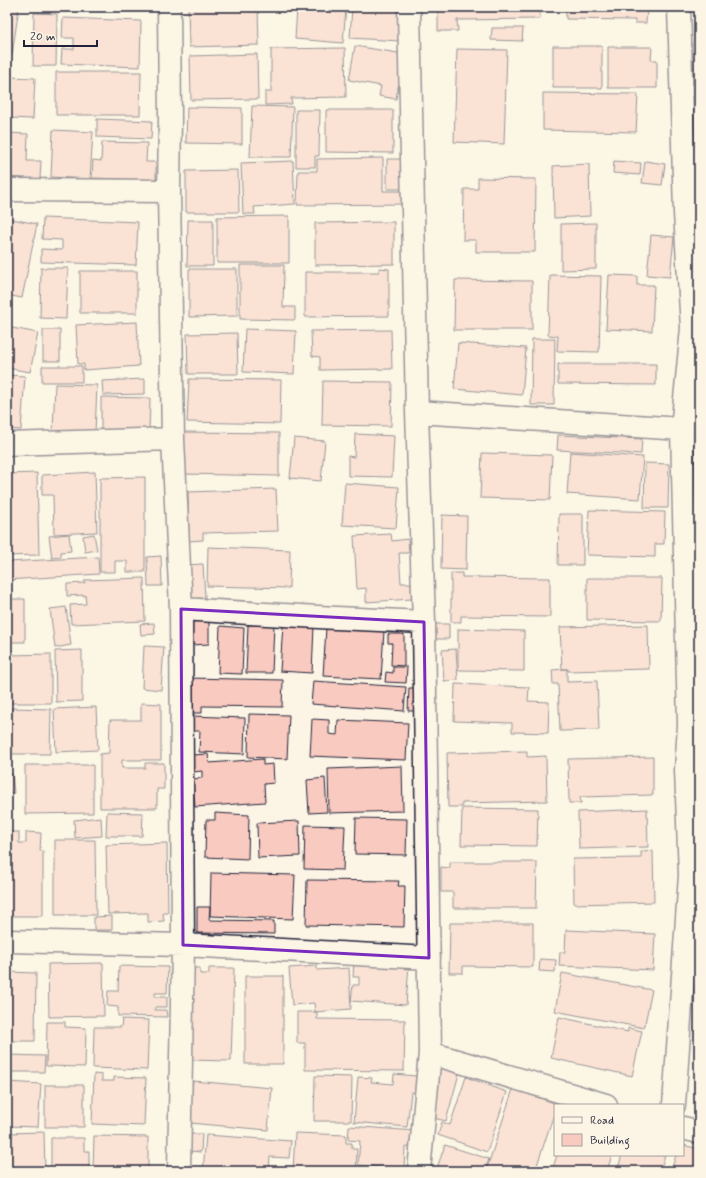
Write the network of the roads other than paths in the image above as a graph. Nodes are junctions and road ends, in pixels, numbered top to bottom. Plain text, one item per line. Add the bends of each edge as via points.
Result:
1 (169, 7) edge
2 (409, 7) edge
3 (679, 7) edge
4 (7, 190) edge
5 (169, 191) junction
6 (417, 412) junction
7 (682, 429) junction
8 (173, 439) junction
9 (7, 444) edge
10 (181, 609) junction
11 (424, 622) junction
12 (692, 770) edge
13 (7, 941) edge
14 (182, 945) junction
15 (429, 958) junction
16 (430, 1053) junction
17 (603, 1104) edge
18 (674, 1104) edge
19 (684, 1128) edge
20 (699, 1132) edge
21 (179, 1171) edge
22 (420, 1171) edge

1 - 5 street
2 - 6 street
3 - 7 street via 692,328
4 - 5 street
5 - 8 street
6 - 7 street
6 - 11 street
7 - 12 street
8 - 9 street
8 - 10 street
10 - 11 street
10 - 14 street
11 - 15 street
12 - 18 street via 690,875
13 - 14 street
14 - 15 street
14 - 21 street
15 - 16 street
16 - 17 street
16 - 22 street
19 - 20 street

